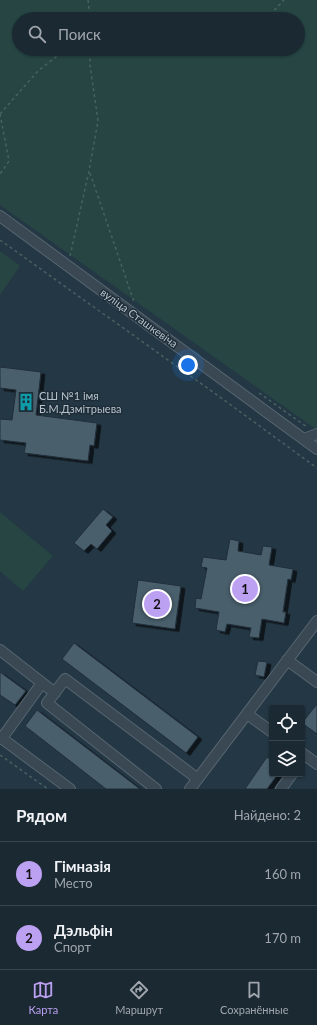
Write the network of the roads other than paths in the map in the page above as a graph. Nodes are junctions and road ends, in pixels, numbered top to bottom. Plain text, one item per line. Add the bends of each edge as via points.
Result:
1 (0, 216) edge
2 (317, 434) edge
3 (304, 439) junction
4 (317, 448) edge
5 (317, 621) edge
6 (0, 650) edge
7 (287, 660) junction
8 (317, 682) edge
9 (42, 683) junction
10 (55, 693) junction
11 (246, 714) junction
12 (269, 730) edge
13 (1, 737) edge
14 (305, 757) edge
15 (317, 764) edge
16 (290, 777) edge
17 (198, 779) junction
18 (70, 789) edge
19 (156, 789) edge
20 (190, 789) edge
21 (281, 789) edge

1 - 3 street, вуліца Сташкевіча
2 - 3 street
3 - 4 street, вуліца Сташкевіча
5 - 7 street
6 - 9 street
7 - 8 street
7 - 11 street
9 - 10 street
9 - 13 street
10 - 17 street via 65,679
10 - 19 street via 47,704
11 - 12 street
11 - 17 street
13 - 18 street
14 - 15 street
16 - 21 street
17 - 20 street

